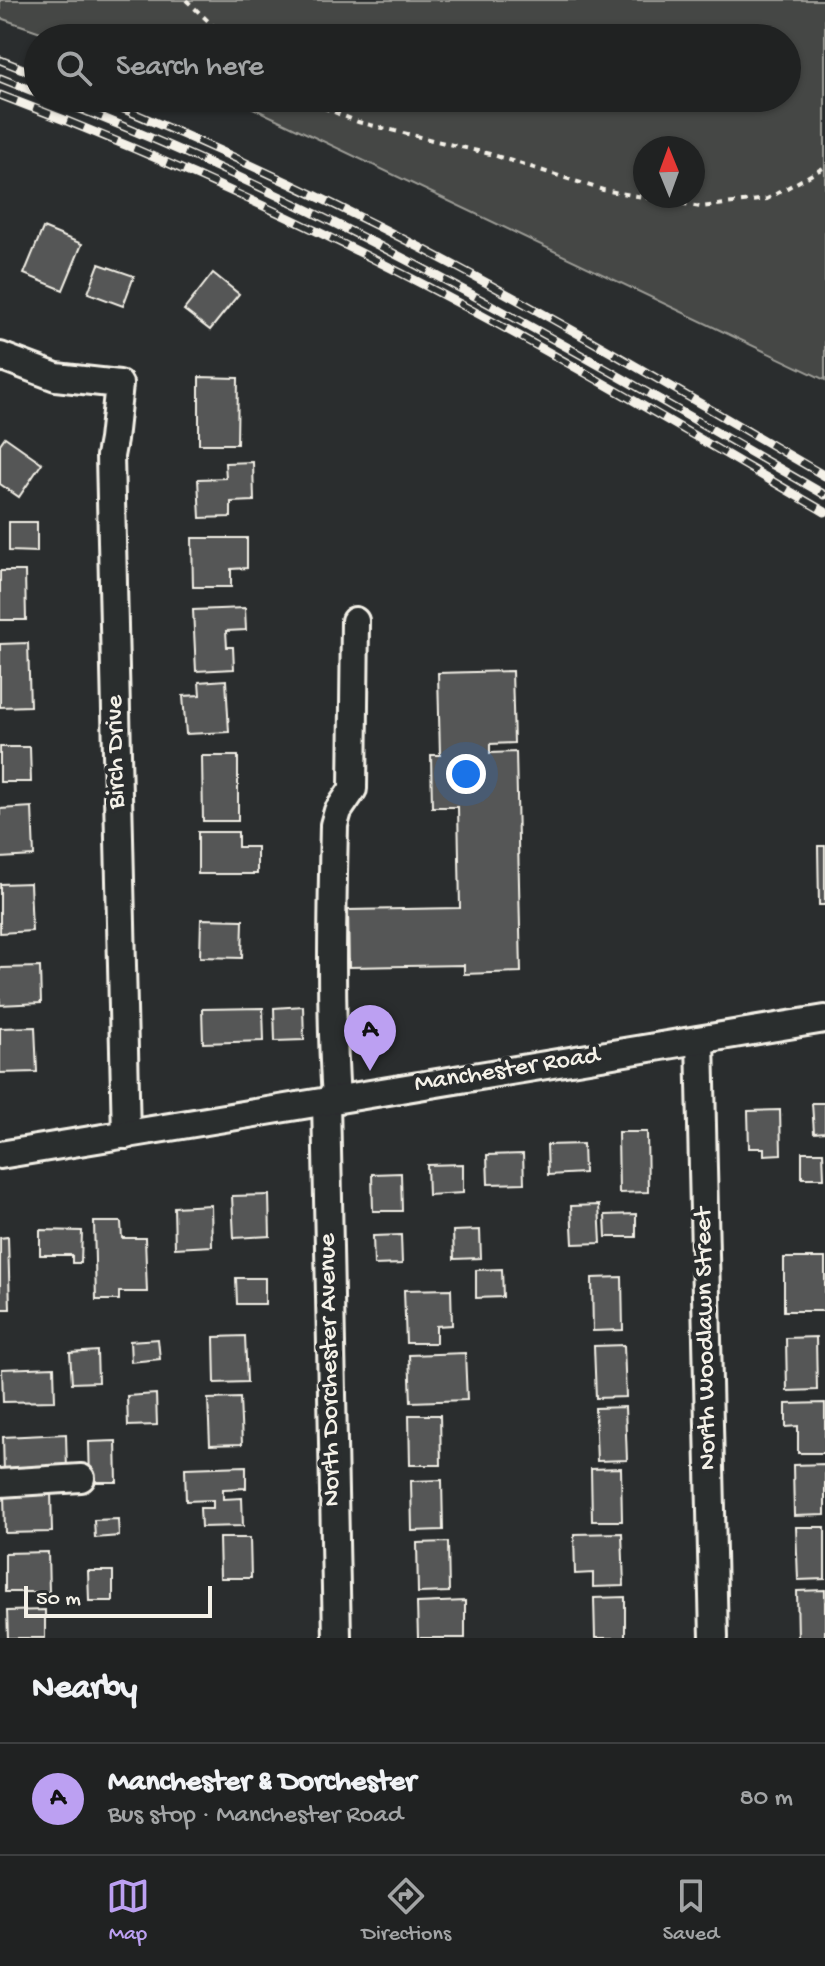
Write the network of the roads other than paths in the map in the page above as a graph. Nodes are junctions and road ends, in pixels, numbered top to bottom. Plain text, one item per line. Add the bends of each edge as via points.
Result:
1 (0, 356) edge
2 (355, 621) dead end
3 (825, 1019) edge
4 (700, 1040) junction
5 (331, 1100) junction
6 (126, 1135) junction
7 (0, 1155) edge
8 (81, 1478) dead end
9 (0, 1483) edge
10 (337, 1638) edge
11 (714, 1638) edge

1 - 6 street, Birch Drive via 56,377 119,384 110,456
2 - 5 street, North Dorchester Avenue via 353,789 334,825
3 - 4 street, Manchester Road
4 - 5 street, Manchester Road
4 - 11 street, North Woodlawn Street
5 - 6 street, Manchester Road
5 - 10 street, North Dorchester Avenue
6 - 7 street, Manchester Road
8 - 9 street

